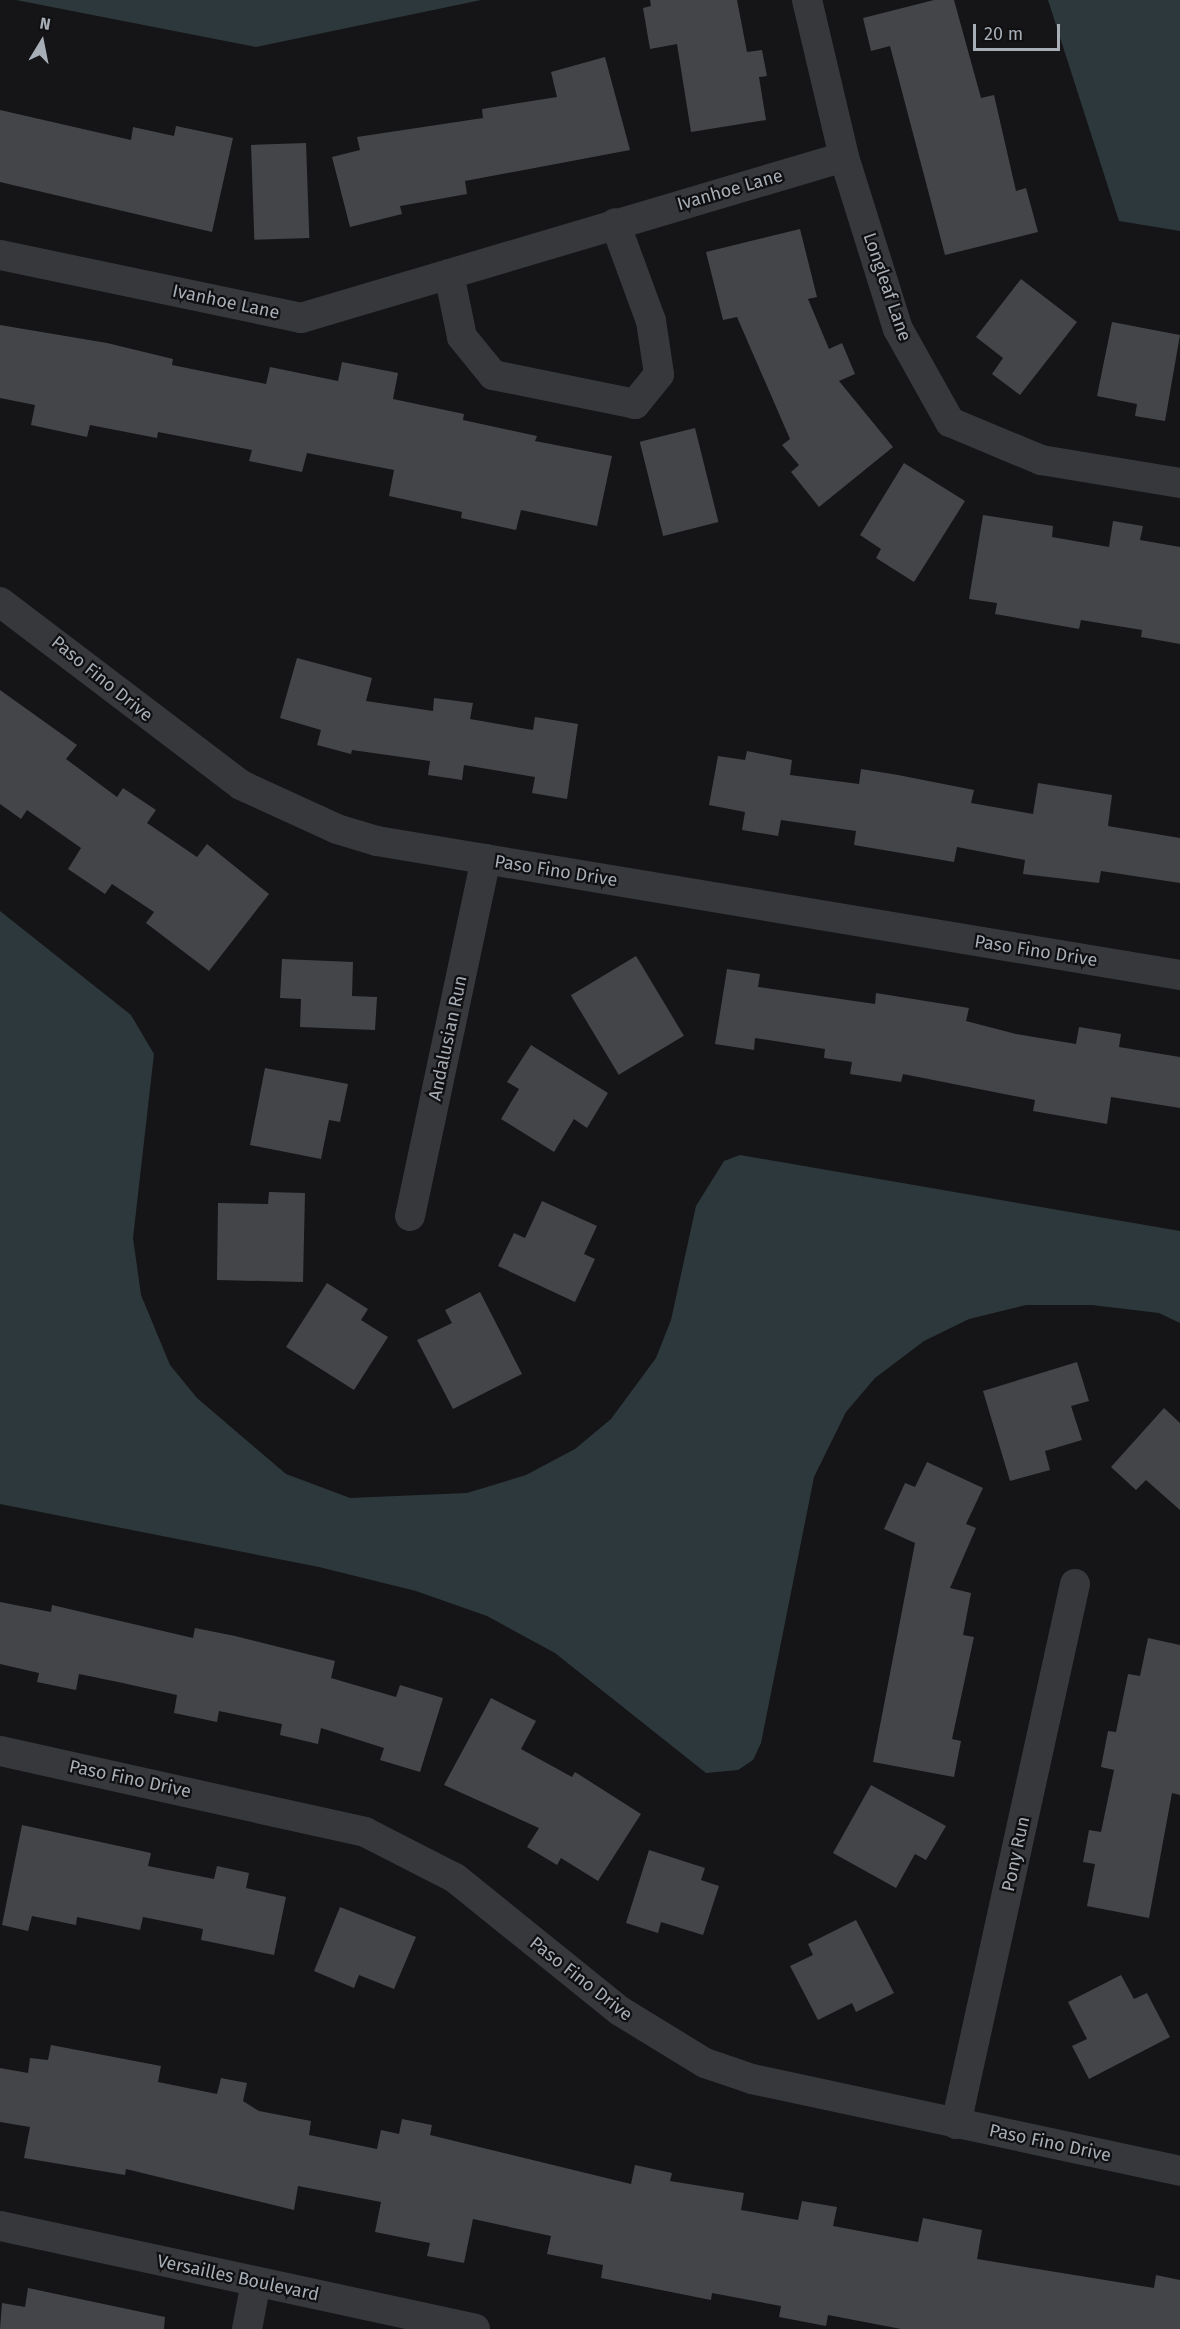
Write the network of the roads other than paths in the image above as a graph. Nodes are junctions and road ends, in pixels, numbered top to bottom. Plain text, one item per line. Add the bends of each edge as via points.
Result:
1 (807, 0) edge
2 (844, 158) junction
3 (615, 223) junction
4 (0, 255) edge
5 (449, 274) junction
6 (1180, 483) edge
7 (0, 602) edge
8 (486, 859) junction
9 (1180, 975) edge
10 (410, 1216) dead end
11 (1075, 1584) dead end
12 (0, 1752) edge
13 (956, 2124) junction
14 (1180, 2171) edge
15 (0, 2226) edge
16 (256, 2282) junction
17 (247, 2329) edge
18 (475, 2329) edge

1 - 2 street, Longleaf Lane
2 - 3 street, Ivanhoe Lane
2 - 6 street, Longleaf Lane via 898,329 950,422 1041,460
3 - 5 street, Ivanhoe Lane
3 - 5 street via 651,321 659,374 635,404 493,375 462,337
4 - 5 street, Ivanhoe Lane via 301,318
7 - 8 street, Paso Fino Drive via 190,749 278,806 377,841
8 - 9 street, Paso Fino Drive
8 - 10 street, Andalusian Run
11 - 13 street, Pony Run
12 - 13 street, Paso Fino Drive via 366,1832 454,1878 620,2011 705,2063 752,2079
13 - 14 street, Paso Fino Drive
15 - 16 street, Versailles Boulevard
16 - 17 street
16 - 18 street, Versailles Boulevard

